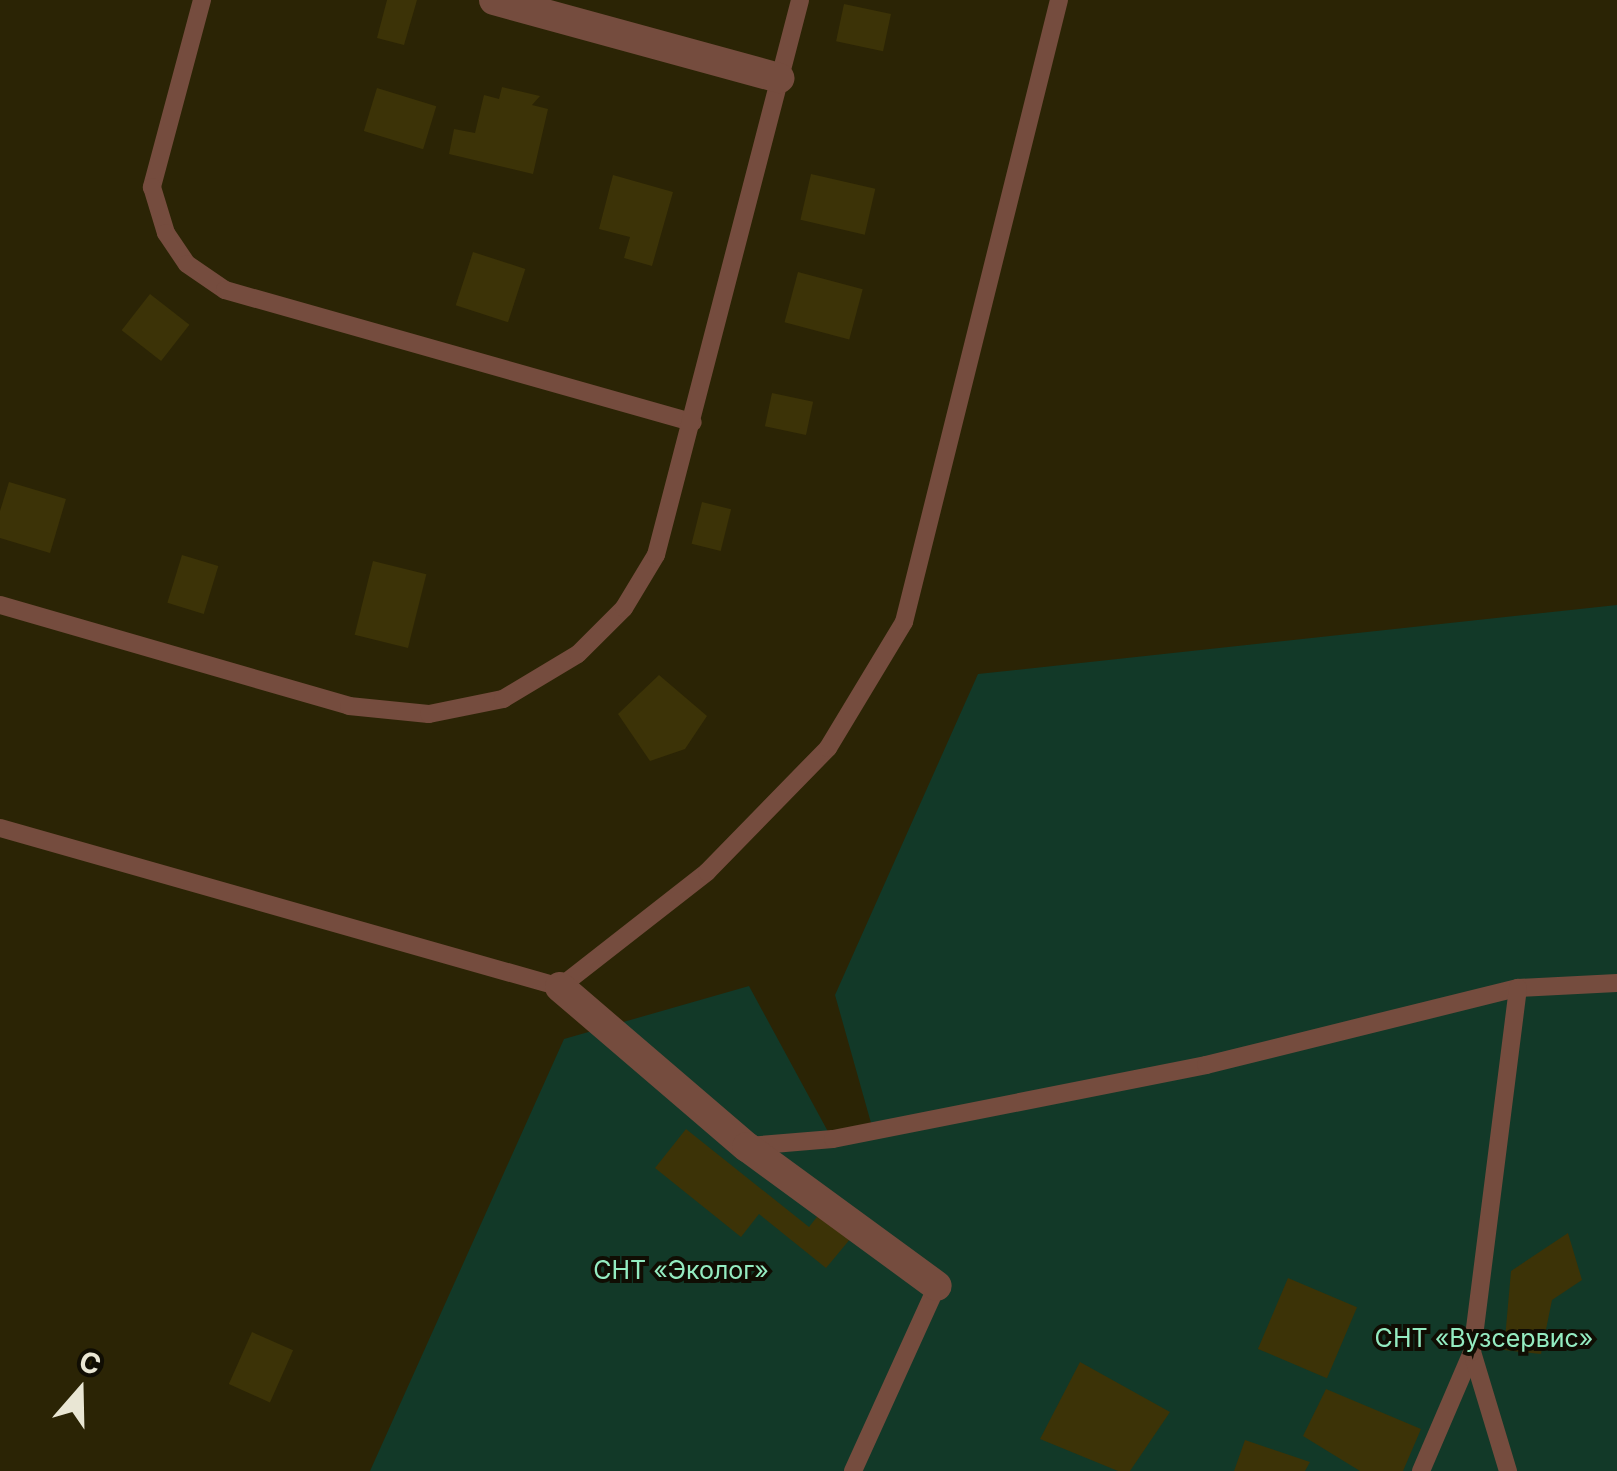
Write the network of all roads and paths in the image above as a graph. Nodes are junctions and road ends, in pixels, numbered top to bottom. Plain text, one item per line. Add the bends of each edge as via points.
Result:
1 (202, 0) edge
2 (494, 0) edge
3 (800, 0) edge
4 (1059, 0) edge
5 (780, 78) junction
6 (692, 422) junction
7 (0, 605) edge
8 (0, 828) edge
9 (1617, 982) edge
10 (560, 987) junction
11 (1518, 988) junction
12 (748, 1146) junction
13 (938, 1286) joint
14 (1472, 1352) junction
15 (853, 1471) edge
16 (1420, 1471) edge
17 (1508, 1471) edge

1 - 6 lane via 152,186 166,234 187,264 225,290
2 - 5 street
3 - 5 lane
4 - 10 lane via 904,622 828,748 707,872
5 - 6 lane
6 - 7 lane via 656,555 624,608 578,654 504,699 429,714 349,706
8 - 10 lane
9 - 11 lane
10 - 12 street
11 - 12 lane via 1206,1065 832,1139
11 - 14 lane
12 - 13 street
13 - 15 lane
14 - 16 lane
14 - 17 lane

